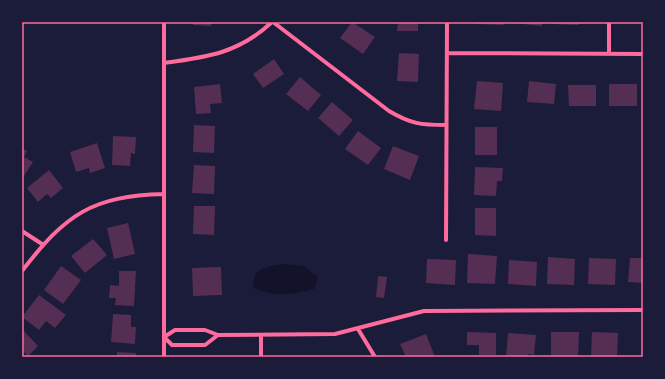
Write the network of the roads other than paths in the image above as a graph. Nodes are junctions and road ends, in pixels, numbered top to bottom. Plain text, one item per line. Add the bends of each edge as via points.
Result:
1 (164, 22) edge
2 (273, 22) edge
3 (447, 22) edge
4 (609, 22) edge
5 (447, 53) junction
6 (609, 53) junction
7 (643, 54) edge
8 (164, 63) junction
9 (446, 124) junction
10 (164, 194) junction
11 (22, 231) edge
12 (446, 240) dead end
13 (42, 244) junction
14 (22, 271) edge
15 (643, 310) edge
16 (358, 329) junction
17 (218, 335) junction
18 (261, 335) junction
19 (164, 337) junction
20 (164, 357) edge
21 (261, 357) edge
22 (375, 357) edge

1 - 8 street
2 - 8 street via 257,36 225,52
2 - 9 street via 389,111 407,121 420,124
3 - 5 street
4 - 6 street
5 - 6 street
5 - 9 street
6 - 7 street
8 - 10 street
9 - 12 street
10 - 13 street via 116,198 84,209
10 - 19 street
11 - 13 street
13 - 14 street
15 - 16 street via 424,311
16 - 18 street via 335,334
16 - 22 street
17 - 18 street
17 - 19 street via 205,330 175,330
17 - 19 street via 204,345 172,345
18 - 21 street
19 - 20 street

